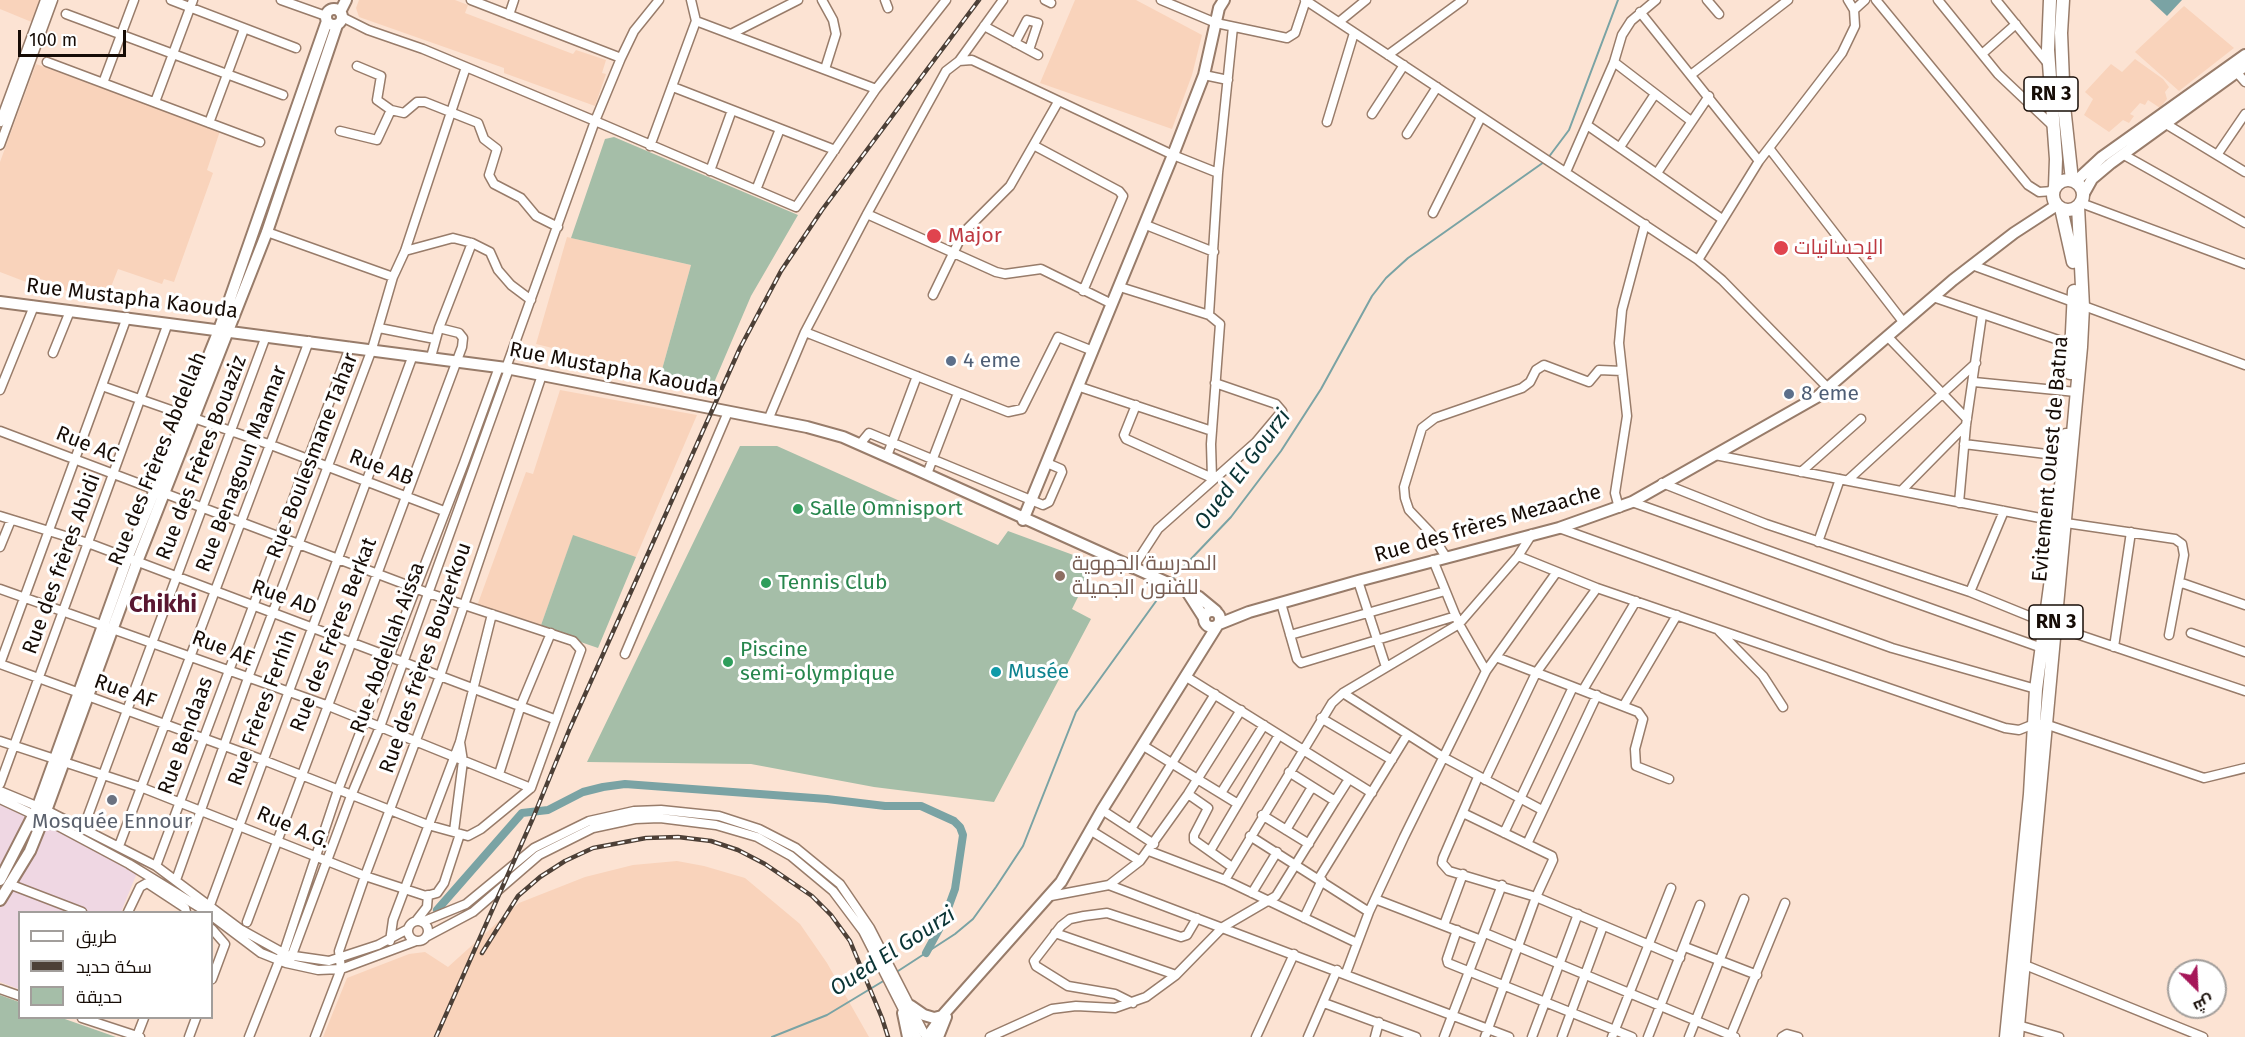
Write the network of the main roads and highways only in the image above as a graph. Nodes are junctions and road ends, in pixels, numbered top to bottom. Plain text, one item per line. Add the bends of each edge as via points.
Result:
1 (346, 0) edge
2 (2050, 0) edge
3 (2063, 0) edge
4 (1221, 3) edge
5 (335, 16) edge
6 (2245, 55) edge
7 (2238, 68) edge
8 (2073, 181) junction
9 (2056, 198) junction
10 (2080, 201) junction
11 (0, 302) edge
12 (2078, 305) junction
13 (219, 330) junction
14 (231, 330) junction
15 (2072, 392) junction
16 (190, 418) junction
17 (1023, 520) junction
18 (2061, 522) junction
19 (1188, 592) junction
20 (1217, 618) junction
21 (1204, 619) junction
22 (2051, 625) junction
23 (1200, 652) junction
24 (2040, 724) junction
25 (4, 882) edge
26 (0, 900) edge
27 (2019, 962) junction
28 (946, 1012) junction
29 (2017, 1031) edge
30 (908, 1037) edge
31 (928, 1037) edge
32 (938, 1037) edge
33 (2006, 1037) edge

1 - 5 main road, Rue des Frères Abdellah
2 - 9 highway, Evitement Ouest de Batna / RN 3
3 - 8 highway, RN 3 via 2064,106
4 - 17 main road via 1204,75
5 - 13 main road, Rue des Frères Abdellah
5 - 14 main road, Rue des Frères Abdellah via 267,232
6 - 7 main road
7 - 8 main road via 2102,157
7 - 10 main road via 2092,179
8 - 9 highway via 2061,181
8 - 10 highway via 2081,187
9 - 10 highway via 2070,210
9 - 12 highway, Evitement Ouest de Batna / RN 3 via 2073,252
9 - 20 main road, Rue des frères Mezaache via 1801,408 1632,502 1560,528
10 - 12 highway, Evitement Ouest de Batna / RN 3
11 - 13 main road, Rue Mustapha Kaouda
12 - 15 highway, Evitement Ouest de Batna / RN 3
12 - 15 highway, Evitement Ouest de Batna / RN 3
13 - 14 main road, Rue Mustapha Kaouda
13 - 16 main road, Rue des Frères Abdellah
14 - 16 main road, Rue des Frères Abdellah
14 - 17 main road, Rue Mustapha Kaouda via 505,368 827,432
15 - 18 highway, Evitement Ouest de Batna / RN 3
15 - 18 highway, Evitement Ouest de Batna / RN 3 via 2063,456
16 - 25 main road, Rue des Frères Abdellah via 57,760 30,850
17 - 19 main road, Rue Mustapha Kaouda
18 - 22 highway, Evitement Ouest de Batna / RN 3
19 - 20 main road, Rue Mustapha Kaouda
19 - 21 main road
20 - 21 main road via 1209,611
20 - 23 main road
21 - 23 main road
22 - 24 highway, Evitement Ouest de Batna / RN 3
22 - 24 highway, Evitement Ouest de Batna / RN 3 via 2042,648 2036,689
23 - 28 main road via 1051,896
24 - 27 highway, Evitement Ouest de Batna / RN 3
25 - 26 main road, Rue des Frères Abdellah
27 - 29 highway, Evitement Ouest de Batna / RN 3
27 - 33 highway, Evitement Ouest de Batna / RN 3
28 - 30 main road via 934,1018 907,1010
28 - 31 main road
28 - 32 main road

